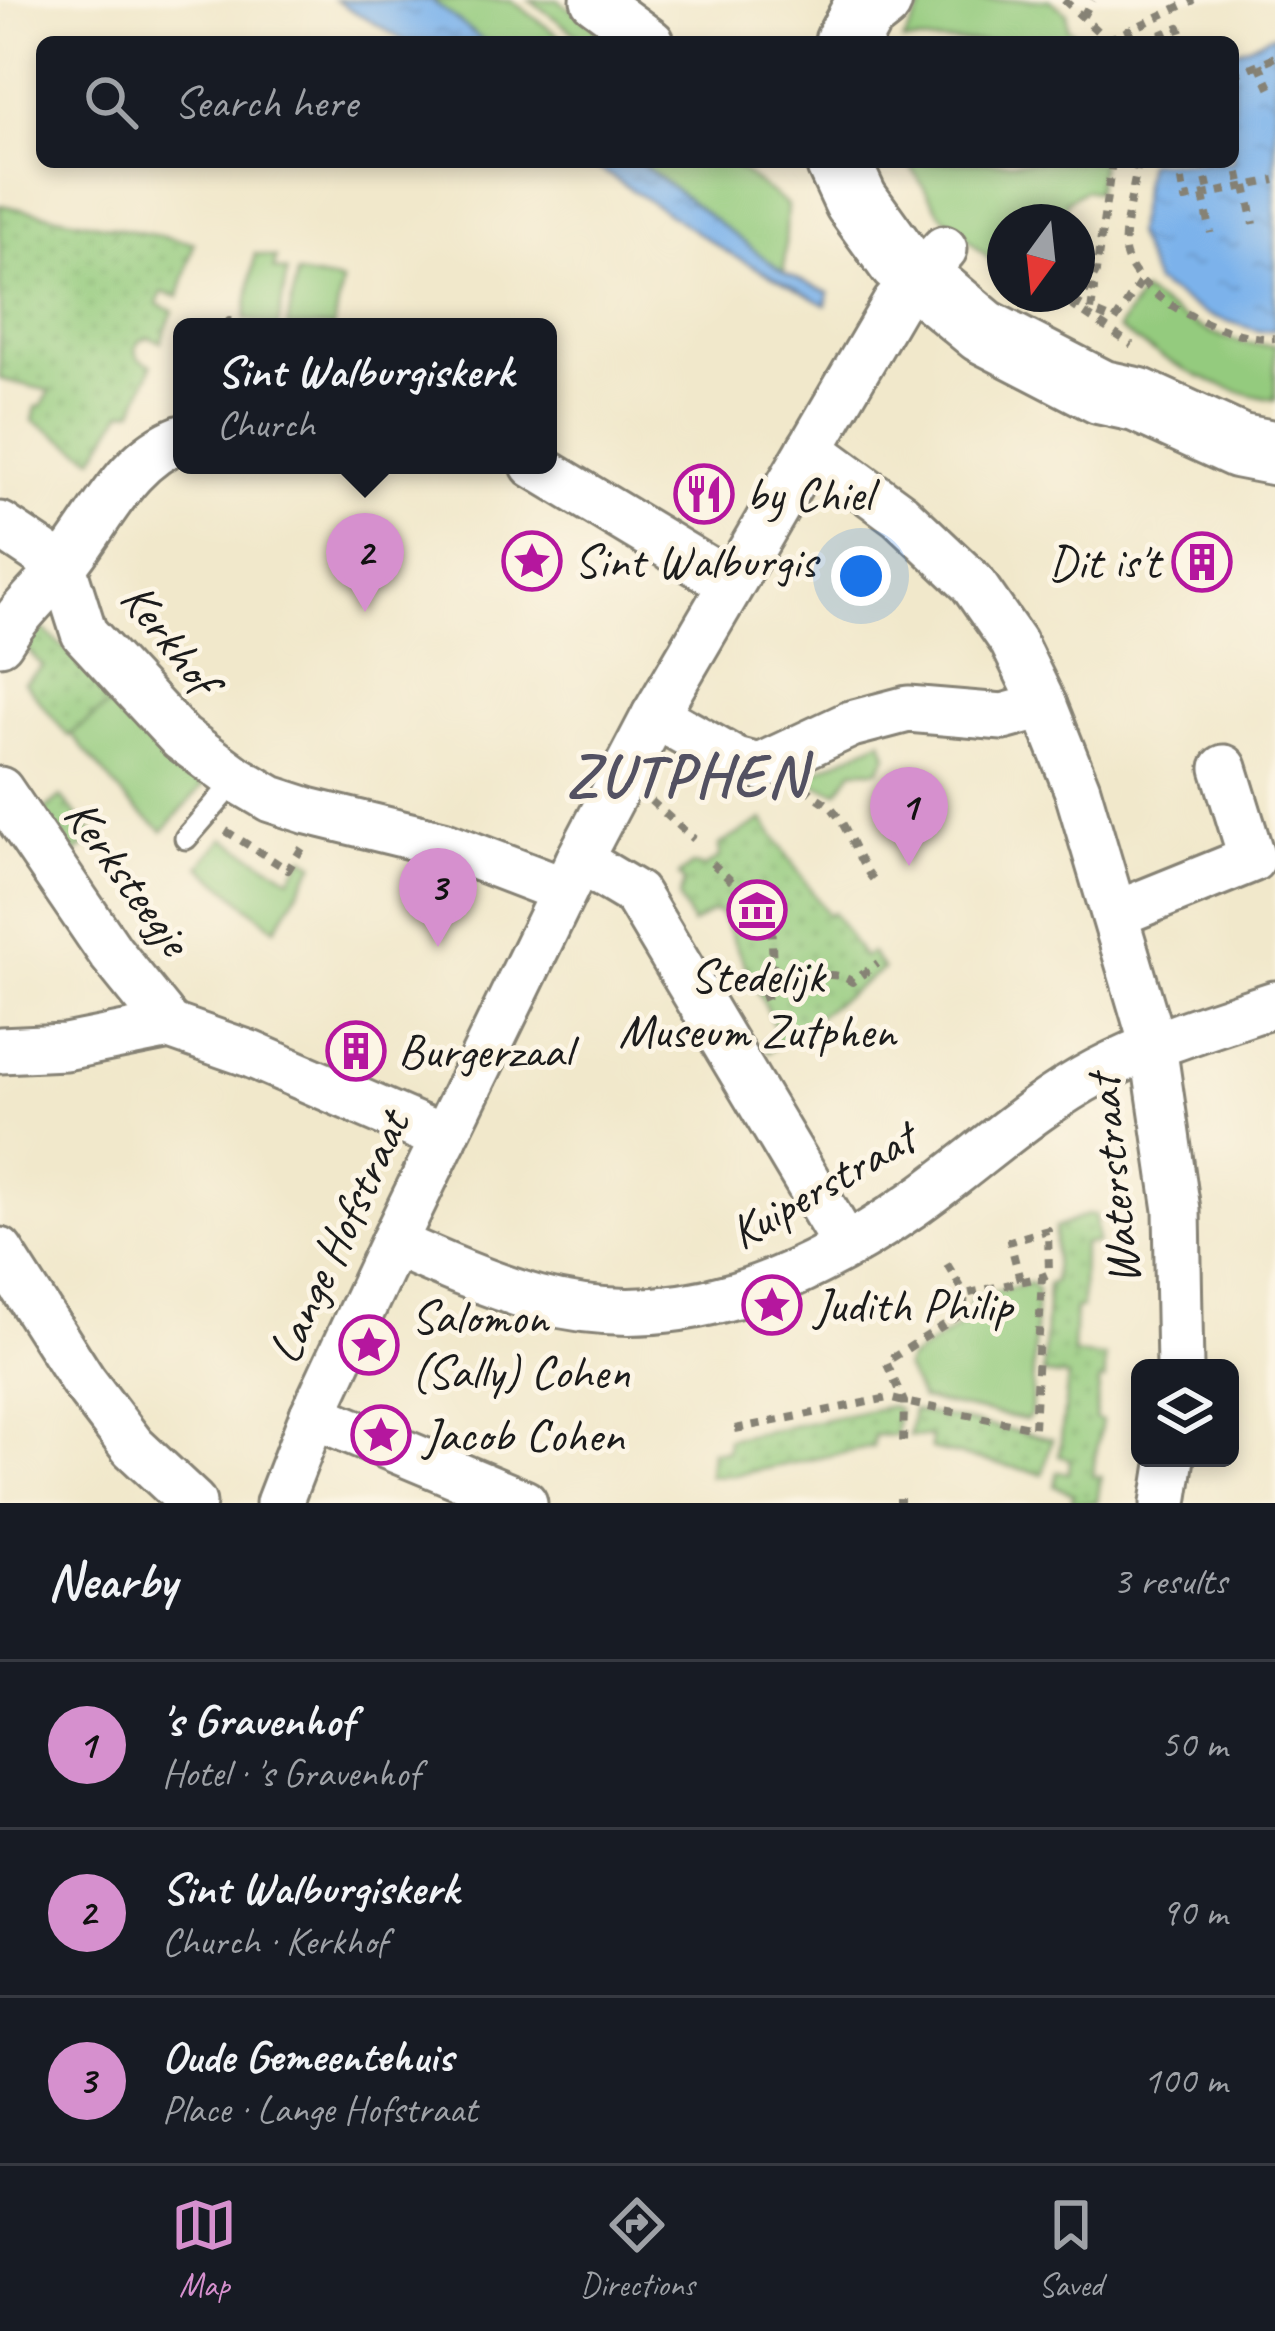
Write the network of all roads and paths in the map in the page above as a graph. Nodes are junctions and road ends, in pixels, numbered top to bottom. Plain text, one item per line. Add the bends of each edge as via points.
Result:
1 (594, 0) edge
2 (880, 0) edge
3 (898, 0) edge
4 (1064, 0) edge
5 (1092, 0) edge
6 (1194, 0) edge
7 (1083, 16) junction
8 (643, 36) edge
9 (851, 36) edge
10 (883, 36) edge
11 (1103, 36) edge
12 (1118, 36) edge
13 (1157, 36) edge
14 (1182, 36) edge
15 (1275, 57) edge
16 (1259, 64) junction
17 (1239, 72) edge
18 (1270, 90) dead end
19 (841, 168) edge
20 (878, 168) edge
21 (1111, 168) edge
22 (1137, 168) edge
23 (1180, 168) edge
24 (1203, 168) edge
25 (1239, 168) edge
26 (1275, 180) edge
27 (1244, 187) junction
28 (1207, 195) junction
29 (1254, 224) dead end
30 (1210, 233) dead end
31 (931, 264) junction
32 (1095, 274) edge
33 (1140, 283) junction
34 (1080, 312) edge
35 (1092, 312) edge
36 (1275, 338) edge
37 (1144, 378) junction
38 (173, 442) edge
39 (810, 449) junction
40 (1275, 453) edge
41 (549, 474) edge
42 (0, 525) edge
43 (63, 567) junction
44 (730, 583) junction
45 (0, 642) edge
46 (1044, 706) junction
47 (655, 715) junction
48 (1224, 768) dead end
49 (801, 778) dead end
50 (237, 779) junction
51 (0, 790) edge
52 (186, 838) dead end
53 (712, 863) dead end
54 (571, 875) junction
55 (873, 879) dead end
56 (1116, 914) junction
57 (878, 963) dead end
58 (774, 993) junction
59 (761, 998) dead end
60 (1275, 1004) edge
61 (170, 1026) junction
62 (1154, 1045) junction
63 (0, 1051) edge
64 (444, 1138) junction
65 (393, 1243) junction
66 (846, 1246) junction
67 (0, 1251) edge
68 (946, 1264) dead end
69 (1042, 1277) junction
70 (1020, 1280) junction
71 (965, 1294) junction
72 (1180, 1359) edge
73 (904, 1402) junction
74 (314, 1415) junction
75 (735, 1429) dead end
76 (903, 1446) dead end
77 (1170, 1467) edge
78 (193, 1503) edge
79 (280, 1503) edge
80 (524, 1503) edge
81 (1164, 1503) edge

1 - 8 street
2 - 9 street
3 - 10 street
4 - 7 path
5 - 7 path
6 - 12 path
7 - 11 path
13 - 14 path via 1179,27
15 - 16 path
16 - 17 path
16 - 18 path
19 - 31 street via 878,236
20 - 31 street
21 - 32 path
22 - 33 path via 1124,252
23 - 28 path via 1186,199
24 - 28 path
25 - 27 path
26 - 27 path
27 - 28 path
27 - 29 path
28 - 30 path
31 - 37 street via 1111,371
31 - 39 street, Lange Hofstraat via 895,304
33 - 35 path via 1115,321
33 - 36 path via 1202,322
34 - 37 path
37 - 40 street via 1209,435
38 - 43 street, Kerkhof via 134,468
39 - 44 street, Lange Hofstraat
39 - 46 street, Waterstraat via 900,515 972,583
41 - 44 street
42 - 43 street
43 - 45 street
43 - 50 street, Kerkhof via 84,633 181,738
44 - 47 street, Lange Hofstraat
46 - 47 street via 1003,717 908,709 850,724 759,767
46 - 56 street, Waterstraat
47 - 54 street, Lange Hofstraat
48 - 56 street via 1252,859
49 - 55 path via 832,807
50 - 52 lane
50 - 54 street, Kerkhof via 308,811
51 - 61 street, Kerksteegje
53 - 58 path via 771,918
54 - 64 street, Lange Hofstraat
54 - 66 street, Kerkhof via 636,894
56 - 62 street, Waterstraat
57 - 58 path via 852,982 827,974
58 - 59 path
60 - 62 street, Kuiperstraat
61 - 63 street
61 - 64 street
62 - 66 street, Kuiperstraat via 1093,1074
62 - 72 street, Waterstraat via 1177,1210
64 - 65 street, Lange Hofstraat
65 - 66 street, Kuiperstraat via 541,1300 658,1312 767,1288
65 - 74 street, Lange Hofstraat
67 - 78 street via 133,1447
68 - 71 path
69 - 70 path
69 - 70 path via 1049,1274 1048,1231 1010,1241
69 - 73 path via 1034,1428
70 - 71 path
71 - 73 path via 963,1313 886,1362
73 - 75 path via 888,1398
73 - 76 path
74 - 79 street, Lange Hofstraat
74 - 80 street
77 - 81 street

